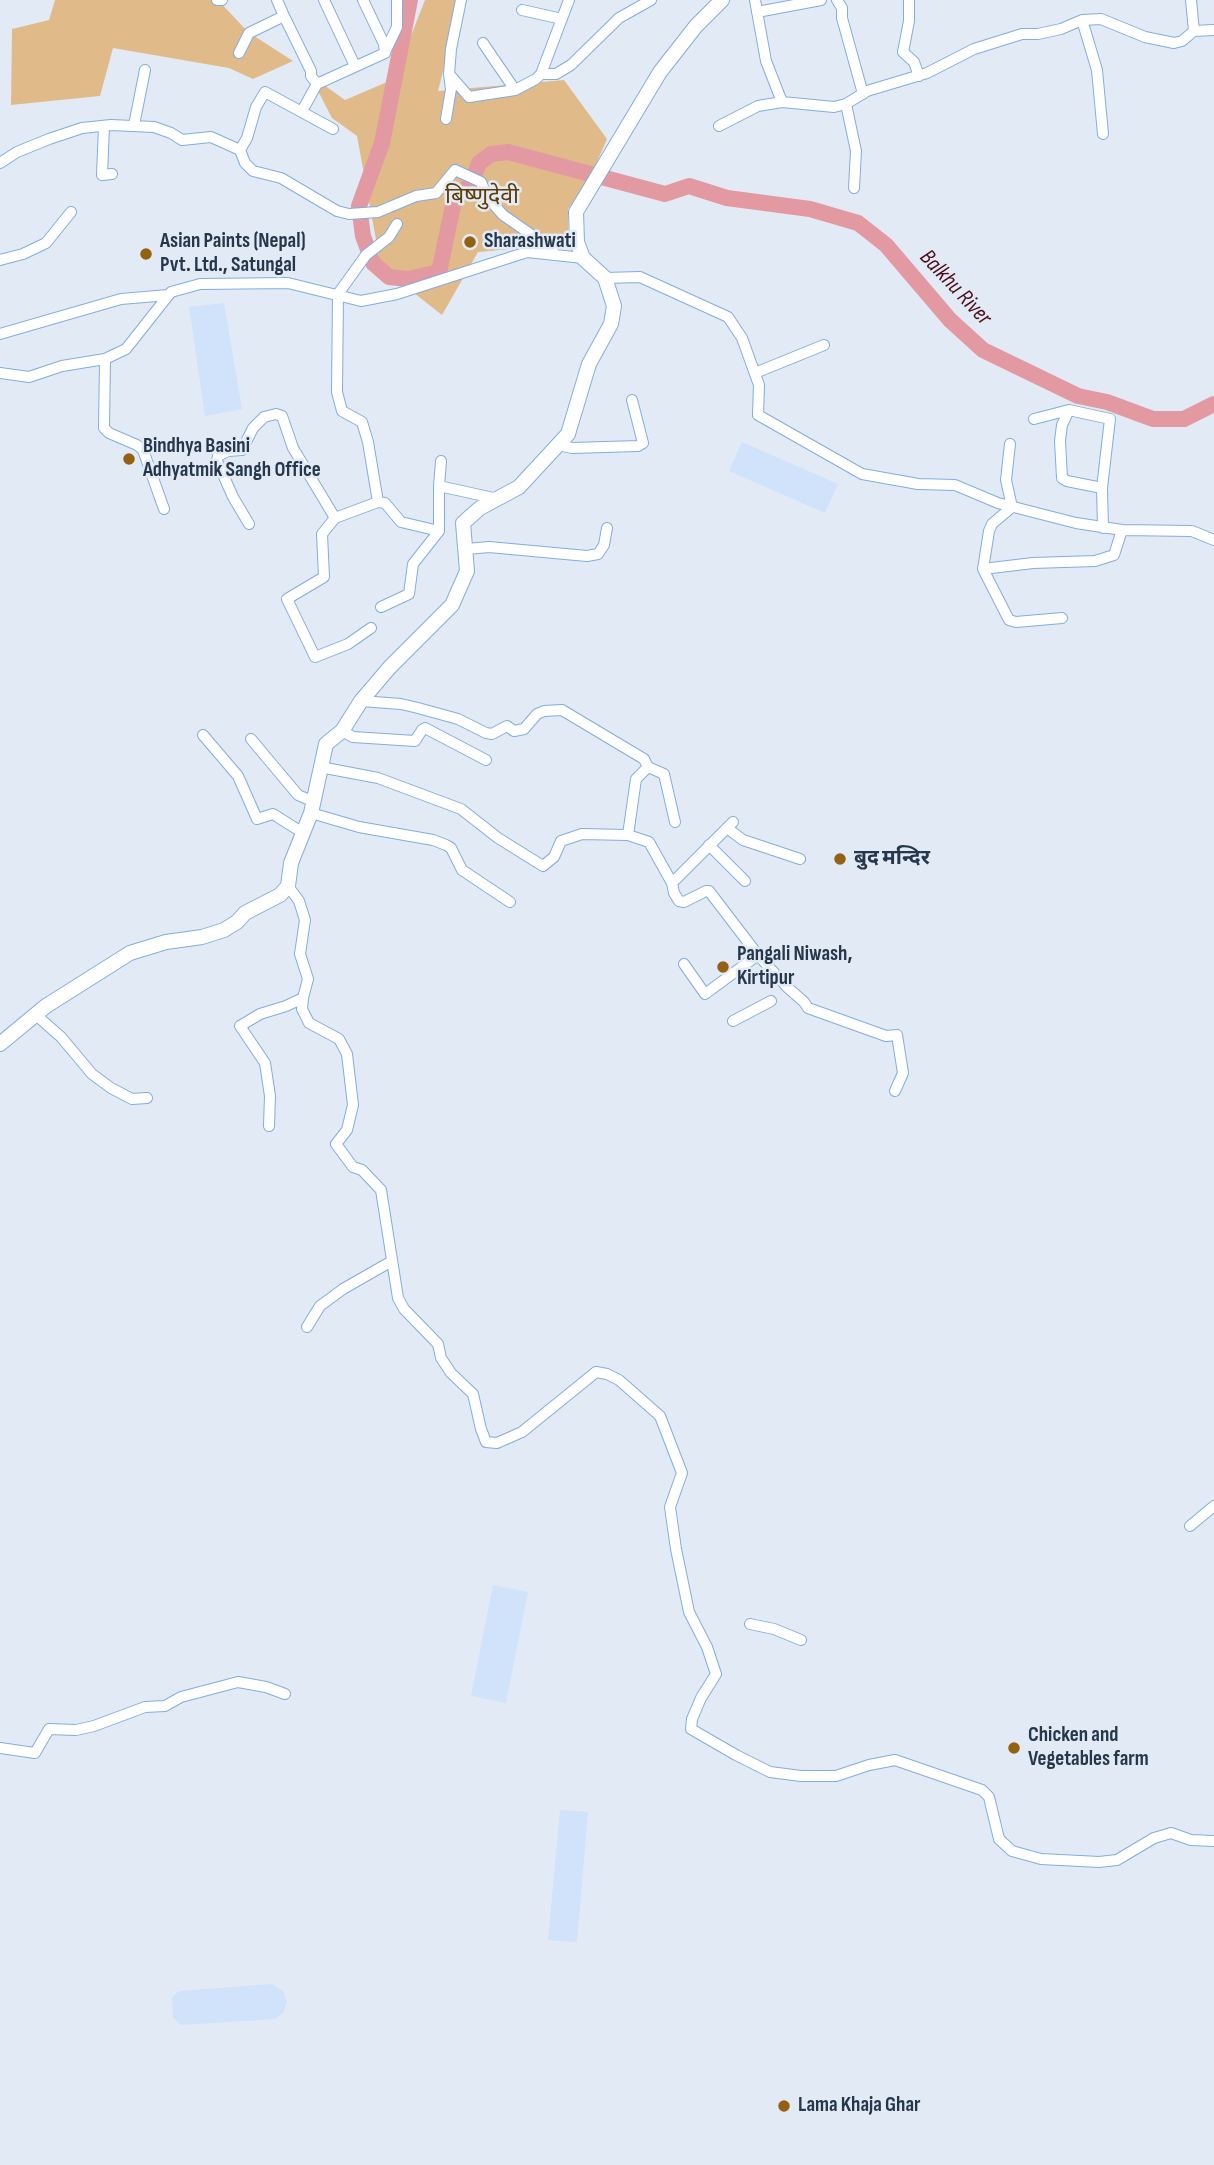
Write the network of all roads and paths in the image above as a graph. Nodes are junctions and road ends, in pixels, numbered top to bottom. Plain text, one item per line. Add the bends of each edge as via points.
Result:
1 (277, 0) edge
2 (324, 0) edge
3 (363, 0) edge
4 (397, 0) edge
5 (461, 0) edge
6 (569, 0) edge
7 (651, 0) edge
8 (722, 0) edge
9 (755, 0) edge
10 (821, 0) edge
11 (837, 0) edge
12 (909, 0) edge
13 (1191, 0) edge
14 (522, 10) dead end
15 (757, 12) junction
16 (284, 16) junction
17 (562, 19) junction
18 (1082, 20) junction
19 (1214, 30) edge
20 (1194, 31) junction
21 (483, 43) dead end
22 (386, 50) junction
23 (239, 52) dead end
24 (355, 66) junction
25 (145, 70) dead end
26 (449, 74) junction
27 (541, 74) junction
28 (919, 76) junction
29 (317, 83) junction
30 (515, 90) junction
31 (863, 94) junction
32 (782, 102) junction
33 (846, 104) junction
34 (302, 111) junction
35 (446, 119) dead end
36 (134, 125) junction
37 (104, 126) junction
38 (719, 126) dead end
39 (332, 130) dead end
40 (1104, 134) dead end
41 (240, 150) junction
42 (0, 163) edge
43 (112, 174) dead end
44 (854, 188) dead end
45 (71, 212) dead end
46 (397, 224) dead end
47 (555, 254) junction
48 (583, 258) junction
49 (0, 260) edge
50 (605, 278) junction
51 (338, 294) junction
52 (168, 295) junction
53 (0, 334) edge
54 (824, 345) dead end
55 (105, 359) junction
56 (0, 373) edge
57 (755, 373) junction
58 (632, 400) dead end
59 (1069, 410) junction
60 (1034, 419) dead end
61 (1010, 444) dead end
62 (558, 445) junction
63 (441, 461) dead end
64 (439, 486) junction
65 (1102, 488) junction
66 (498, 499) junction
67 (378, 502) junction
68 (1012, 507) junction
69 (164, 509) dead end
70 (335, 518) junction
71 (250, 524) dead end
72 (607, 528) dead end
73 (1103, 528) junction
74 (1122, 530) junction
75 (439, 531) junction
76 (1214, 540) edge
77 (467, 549) junction
78 (983, 569) junction
79 (381, 607) dead end
80 (1062, 618) dead end
81 (371, 628) dead end
82 (361, 701) junction
83 (342, 732) junction
84 (203, 735) dead end
85 (251, 739) dead end
86 (486, 760) dead end
87 (320, 766) junction
88 (648, 766) junction
89 (312, 807) junction
90 (675, 822) dead end
91 (303, 833) junction
92 (628, 835) junction
93 (709, 845) junction
94 (800, 859) dead end
95 (745, 881) dead end
96 (672, 883) junction
97 (288, 886) junction
98 (510, 902) dead end
99 (758, 955) junction
100 (684, 964) dead end
101 (303, 998) junction
102 (771, 1001) dead end
103 (36, 1015) junction
104 (733, 1021) dead end
105 (0, 1044) edge
106 (895, 1091) dead end
107 (147, 1098) dead end
108 (269, 1126) dead end
109 (393, 1261) junction
110 (307, 1327) dead end
111 (1214, 1506) edge
112 (1189, 1526) dead end
113 (750, 1624) dead end
114 (801, 1640) dead end
115 (285, 1694) dead end
116 (0, 1748) edge
117 (1214, 1841) edge

1 - 16 street
2 - 24 street
3 - 22 street
4 - 22 street via 397,27
5 - 26 street
6 - 17 street
7 - 27 street via 619,18 571,65 556,74
8 - 48 street via 676,50 576,212 577,242
9 - 15 street
10 - 15 street
11 - 31 street
12 - 28 street via 903,52 914,62
13 - 20 street
14 - 17 street
15 - 32 street via 766,61
16 - 23 street via 249,33
16 - 29 street
17 - 27 street
18 - 20 street via 1101,19 1164,42 1182,41
18 - 28 street via 1062,29 1022,34 974,49
18 - 40 street via 1097,70
19 - 20 street
21 - 30 street
22 - 24 street
24 - 29 street
25 - 36 street
26 - 30 street via 469,97
26 - 35 street
27 - 30 street
28 - 31 street
29 - 34 street
31 - 33 street
32 - 33 street
32 - 38 street via 758,106
33 - 44 street via 856,151
34 - 39 street
34 - 41 street via 265,92
36 - 37 street
36 - 41 street via 154,127 182,140 211,137
37 - 42 street via 49,139
37 - 43 street via 102,175
41 - 47 street via 253,171 281,178 337,211 357,214 436,193 455,170 481,183 503,215
45 - 49 street via 46,243
46 - 51 street via 389,237 366,255
47 - 48 street
47 - 51 street via 527,252 373,299 360,301
48 - 50 street
50 - 57 street via 640,277 728,317
50 - 62 street via 614,306 611,324 589,364 568,434
51 - 52 street via 288,283 200,284
51 - 67 street via 337,392 342,411 362,422
52 - 53 street via 121,299
52 - 55 street via 126,349
54 - 57 street
55 - 56 street via 29,377
55 - 69 street via 104,428 143,450
57 - 68 street via 758,415 862,474 955,485
58 - 62 street via 643,443
59 - 60 street
59 - 65 street via 1060,441 1062,478
59 - 65 street via 1110,419
61 - 68 street via 1006,480
62 - 66 street via 519,487
63 - 64 street
64 - 66 street
64 - 75 street
65 - 73 street
66 - 77 street via 463,523
67 - 70 street
67 - 75 street via 385,503 401,522
68 - 73 street
68 - 78 street via 992,524
70 - 71 street via 293,449 282,416 276,414 264,417 253,428 243,450 218,457 233,497
70 - 81 street via 323,534 324,577 287,599 314,657 348,644
72 - 77 street via 598,554 587,556
73 - 74 street
74 - 76 street via 1187,531
74 - 78 street via 1114,555 1095,561
75 - 79 street via 413,564 409,594
77 - 82 street via 467,571 453,605
78 - 80 street via 1009,620
82 - 83 street
82 - 88 street via 418,708 492,734 507,726 514,731 524,729 537,714 562,710 644,759
83 - 86 street via 353,737 415,741 425,728
83 - 87 street via 326,744
84 - 91 street via 238,776 257,819 273,814
85 - 89 street
87 - 89 street
87 - 92 street via 378,778 461,809 543,866 554,857 561,841 582,834
88 - 90 street via 664,774
88 - 92 street via 636,779
89 - 91 street
89 - 98 street via 371,830 446,845 462,870
91 - 97 street
92 - 96 street via 649,842
93 - 94 street via 730,825 743,839
93 - 95 street
93 - 96 street
96 - 99 street via 681,902 709,891
97 - 101 street via 305,920 300,954 308,979
97 - 103 street via 224,930 130,953
99 - 100 street via 705,994
99 - 106 street via 814,1012 886,1036 897,1035 903,1073
101 - 108 street via 240,1026 265,1063
101 - 109 street via 302,1009 309,1023 339,1039 347,1054 353,1105 346,1130 336,1144 353,1167 381,1190
102 - 104 street
103 - 105 street
103 - 107 street via 92,1074 132,1099
109 - 110 street via 320,1306
109 - 117 street via 398,1298 438,1344 451,1373 473,1394 486,1442 497,1443 522,1432 596,1372 619,1380 660,1416 682,1473 670,1507 689,1612 716,1674 701,1698 691,1729 770,1772 836,1776 895,1760 982,1790 989,1797 999,1839 1012,1851 1041,1859 1117,1860 1171,1833
111 - 112 street
113 - 114 street
115 - 116 street via 238,1682 94,1726 49,1729 35,1753

